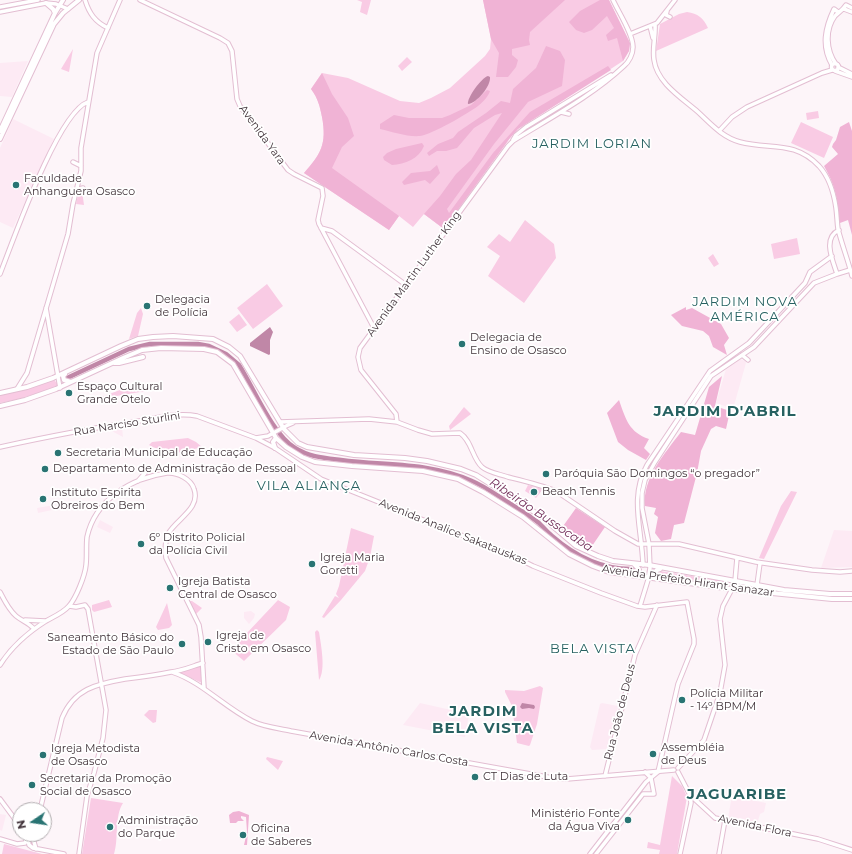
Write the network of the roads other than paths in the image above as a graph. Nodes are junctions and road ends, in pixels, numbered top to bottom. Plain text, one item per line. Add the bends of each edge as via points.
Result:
1 (38, 0) edge
2 (63, 0) edge
3 (79, 0) edge
4 (85, 0) edge
5 (120, 0) edge
6 (140, 0) edge
7 (613, 0) edge
8 (675, 0) edge
9 (28, 2) junction
10 (46, 4) junction
11 (60, 5) junction
12 (29, 6) junction
13 (0, 7) edge
14 (845, 7) junction
15 (852, 8) edge
16 (68, 9) junction
17 (667, 10) junction
18 (0, 12) edge
19 (838, 12) junction
20 (852, 12) edge
21 (55, 13) junction
22 (833, 16) junction
23 (670, 17) dead end
24 (656, 23) junction
25 (650, 26) junction
26 (108, 28) junction
27 (630, 34) junction
28 (654, 41) junction
29 (834, 67) junction
30 (618, 71) junction
31 (852, 75) edge
32 (88, 102) junction
33 (565, 104) junction
34 (558, 113) junction
35 (569, 114) dead end
36 (524, 128) junction
37 (0, 130) edge
38 (528, 131) junction
39 (719, 131) junction
40 (0, 139) edge
41 (513, 141) junction
42 (73, 162) dead end
43 (81, 166) junction
44 (83, 188) dead end
45 (76, 190) junction
46 (321, 228) junction
47 (839, 230) junction
48 (832, 256) junction
49 (850, 270) junction
50 (0, 274) edge
51 (837, 274) junction
52 (852, 276) edge
53 (807, 278) junction
54 (814, 283) junction
55 (406, 285) junction
56 (46, 307) junction
57 (43, 317) junction
58 (49, 322) junction
59 (374, 328) junction
60 (743, 347) junction
61 (743, 354) junction
62 (143, 356) dead end
63 (748, 360) dead end
64 (113, 363) junction
65 (67, 372) junction
66 (58, 376) junction
67 (71, 382) junction
68 (256, 383) junction
69 (60, 388) junction
70 (249, 388) junction
71 (17, 390) junction
72 (0, 393) edge
73 (0, 406) edge
74 (392, 409) junction
75 (390, 421) junction
76 (280, 422) junction
77 (298, 422) junction
78 (397, 422) junction
79 (281, 428) junction
80 (274, 432) junction
81 (268, 436) junction
82 (256, 438) junction
83 (276, 438) junction
84 (268, 444) junction
85 (0, 447) edge
86 (275, 448) junction
87 (146, 473) dead end
88 (136, 482) junction
89 (647, 536) junction
90 (641, 538) junction
91 (642, 544) junction
92 (649, 544) junction
93 (737, 558) junction
94 (630, 563) junction
95 (760, 563) junction
96 (643, 564) junction
97 (649, 567) junction
98 (852, 570) edge
99 (680, 571) junction
100 (628, 574) junction
101 (649, 575) junction
102 (675, 581) junction
103 (735, 581) junction
104 (757, 585) junction
105 (732, 589) junction
106 (740, 590) junction
107 (0, 592) edge
108 (852, 594) edge
109 (852, 599) edge
110 (657, 605) junction
111 (69, 606) junction
112 (640, 606) junction
113 (645, 607) junction
114 (652, 615) junction
115 (22, 620) junction
116 (47, 621) junction
117 (34, 629) junction
118 (203, 663) junction
119 (0, 664) edge
120 (172, 672) junction
121 (102, 684) junction
122 (204, 688) junction
123 (677, 770) junction
124 (645, 772) junction
125 (658, 772) junction
126 (605, 776) junction
127 (651, 778) junction
128 (690, 795) junction
129 (0, 799) edge
130 (695, 799) junction
131 (42, 802) edge
132 (691, 803) junction
133 (12, 815) edge
134 (618, 819) junction
135 (725, 820) junction
136 (621, 822) junction
137 (0, 839) edge
138 (12, 842) edge
139 (12, 842) edge
140 (25, 842) edge
141 (29, 842) edge
142 (34, 842) edge
143 (36, 849) junction
144 (852, 850) edge
145 (64, 854) edge
146 (79, 854) edge
147 (590, 854) edge
148 (596, 854) edge
149 (680, 854) edge
150 (719, 854) edge

1 - 9 main road
2 - 11 main road
3 - 16 main road
4 - 26 main road via 90,14
5 - 26 main road
6 - 46 main road, Avenida Yara via 203,29 228,44 232,51 240,106 288,170 320,186 323,192 318,220
7 - 27 main road, Avenida Martin Luther King
8 - 17 main road
9 - 12 main road
9 - 13 main road
10 - 11 main road
10 - 12 main road
10 - 21 main road
11 - 16 main road
11 - 21 main road
12 - 18 main road
14 - 15 main road
14 - 19 main road
14 - 20 main road
16 - 40 main road via 54,24
17 - 23 main road via 666,15
17 - 24 main road
19 - 22 main road
19 - 22 main road via 834,9
21 - 37 main road
22 - 29 main road via 828,42
24 - 25 main road
24 - 28 main road
25 - 27 main road
25 - 28 main road
26 - 32 main road via 97,53
27 - 30 main road, Avenida Martin Luther King via 632,52 625,66
28 - 39 main road via 654,61 665,82
29 - 31 main road
29 - 39 main road via 747,107 732,117
30 - 33 main road, Avenida Martin Luther King
30 - 33 main road, Avenida Martin Luther King via 592,92 570,105
32 - 43 main road
32 - 50 main road via 76,112 57,138
33 - 34 main road, Avenida Martin Luther King
33 - 36 main road, Avenida Martin Luther King
34 - 35 main road
34 - 38 main road, Avenida Martin Luther King
36 - 38 main road via 524,132
36 - 41 main road, Avenida Martin Luther King
38 - 41 main road, Avenida Martin Luther King
39 - 47 main road via 741,142 786,147 814,161 824,173 830,188
41 - 55 main road, Avenida Martin Luther King
42 - 43 main road
43 - 45 main road
44 - 45 main road
45 - 56 main road via 68,234
46 - 55 main road via 332,231
46 - 59 main road
47 - 48 main road via 829,243
47 - 49 main road
48 - 51 main road
48 - 53 main road via 812,270
49 - 51 main road
49 - 52 main road
51 - 54 main road
53 - 54 main road
53 - 60 main road via 790,300
54 - 61 main road via 751,349
55 - 59 main road, Avenida Martin Luther King
56 - 57 main road
56 - 58 main road
57 - 58 main road
57 - 71 main road via 26,372
58 - 66 main road
59 - 74 main road, Avenida Martin Luther King via 360,348 359,364 363,373
60 - 61 main road
60 - 90 main road via 714,367 707,375 642,474 637,498
61 - 63 main road
61 - 89 main road via 711,376 645,480 641,496
62 - 64 main road
64 - 67 main road
64 - 70 main road via 142,350 210,350 233,364
65 - 66 main road, Avenida Prefeito Hirant Sanazar
65 - 67 main road via 63,379
65 - 68 main road, Avenida Prefeito Hirant Sanazar via 138,339 185,336 213,339 229,347 240,356
66 - 69 main road
66 - 71 main road, Avenida Prefeito Hirant Sanazar
67 - 69 main road
68 - 70 main road
68 - 76 main road, Avenida Prefeito Hirant Sanazar
69 - 73 main road
70 - 80 main road
71 - 72 main road, Avenida Prefeito Hirant Sanazar
74 - 75 main road
74 - 78 main road, Avenida Martin Luther King
75 - 77 main road via 359,418
75 - 78 main road
76 - 77 main road
76 - 79 main road, Avenida Prefeito Hirant Sanazar
77 - 79 main road, Rua Narciso Sturlini
78 - 91 main road via 432,434 460,433 467,439 481,466 556,491 634,542
79 - 80 main road, Rua Narciso Sturlini
79 - 94 main road, Avenida Prefeito Hirant Sanazar via 307,447 354,455 423,460 461,469 476,475 524,505 576,546 616,562
80 - 81 main road, Rua Narciso Sturlini
80 - 83 main road
81 - 82 main road, Rua Narciso Sturlini
81 - 84 main road
82 - 84 main road, Avenida Analice Sakatauskas
82 - 85 main road, Rua Narciso Sturlini via 197,416 178,415
83 - 86 main road via 273,442
83 - 100 main road, Avenida Prefeito Hirant Sanazar via 296,453 316,462 422,472 462,481 522,517 569,554 600,569
84 - 86 main road, Avenida Analice Sakatauskas
86 - 112 main road, Avenida Analice Sakatauskas via 322,479 533,566
87 - 88 main road
88 - 111 main road via 109,498 93,521 87,539 84,574
88 - 118 main road via 175,473 193,486 195,495 192,507 169,534 165,551 169,566 198,620 202,637
89 - 90 main road
89 - 92 main road
90 - 91 main road
91 - 92 main road
91 - 96 main road
92 - 93 main road via 679,544
92 - 97 main road
93 - 95 main road
93 - 103 main road
94 - 96 main road, Avenida Prefeito Hirant Sanazar
94 - 100 main road via 639,570
95 - 98 main road via 812,570
95 - 104 main road
96 - 97 main road, Avenida Prefeito Hirant Sanazar
97 - 99 main road, Avenida Prefeito Hirant Sanazar
97 - 101 main road
99 - 102 main road via 659,569 655,572 656,575
99 - 103 main road, Avenida Prefeito Hirant Sanazar
100 - 101 main road, Avenida Prefeito Hirant Sanazar
101 - 102 main road, Avenida Prefeito Hirant Sanazar
101 - 112 main road
102 - 105 main road, Avenida Prefeito Hirant Sanazar
103 - 104 main road, Avenida Prefeito Hirant Sanazar
103 - 105 main road
104 - 106 main road via 754,589
104 - 108 main road, Avenida Prefeito Hirant Sanazar via 800,592
105 - 106 main road, Avenida Prefeito Hirant Sanazar
105 - 123 main road via 723,606 720,619 725,665 722,686 705,738
106 - 109 main road, Avenida Prefeito Hirant Sanazar
107 - 115 main road via 11,611
110 - 113 main road, Avenida Analice Sakatauskas
110 - 114 main road, Rua João de Deus
110 - 125 main road, Avenida Analice Sakatauskas via 687,602 694,644 678,684
111 - 116 main road
111 - 121 main road via 85,605 88,609
112 - 113 main road, Avenida Analice Sakatauskas
113 - 114 main road via 650,609
114 - 126 main road, Rua João de Deus via 634,654
115 - 116 main road
115 - 117 main road
116 - 117 main road
117 - 119 main road via 9,651
118 - 120 main road
118 - 122 main road
120 - 121 main road
120 - 122 main road, Avenida Antônio Carlos Costa
121 - 131 main road via 80,693 68,705 58,732
121 - 146 main road via 106,710 104,731 87,796
122 - 126 main road, Avenida Antônio Carlos Costa via 253,721 291,731 553,778
123 - 125 main road, Avenida Antônio Carlos Costa
123 - 128 main road, Avenida Flora
124 - 125 main road, Avenida Antônio Carlos Costa
124 - 126 main road, Avenida Antônio Carlos Costa
124 - 127 main road
125 - 127 main road
127 - 134 main road
127 - 136 main road via 654,794 643,794
128 - 130 main road, Avenida Flora
128 - 132 main road
129 - 133 main road
130 - 132 main road
130 - 135 main road, Avenida Flora via 712,816
132 - 149 main road
134 - 136 main road
134 - 147 main road
135 - 144 main road, Avenida Flora
135 - 150 main road
136 - 148 main road
137 - 139 main road
138 - 140 main road
141 - 143 main road
142 - 143 main road
143 - 145 main road

